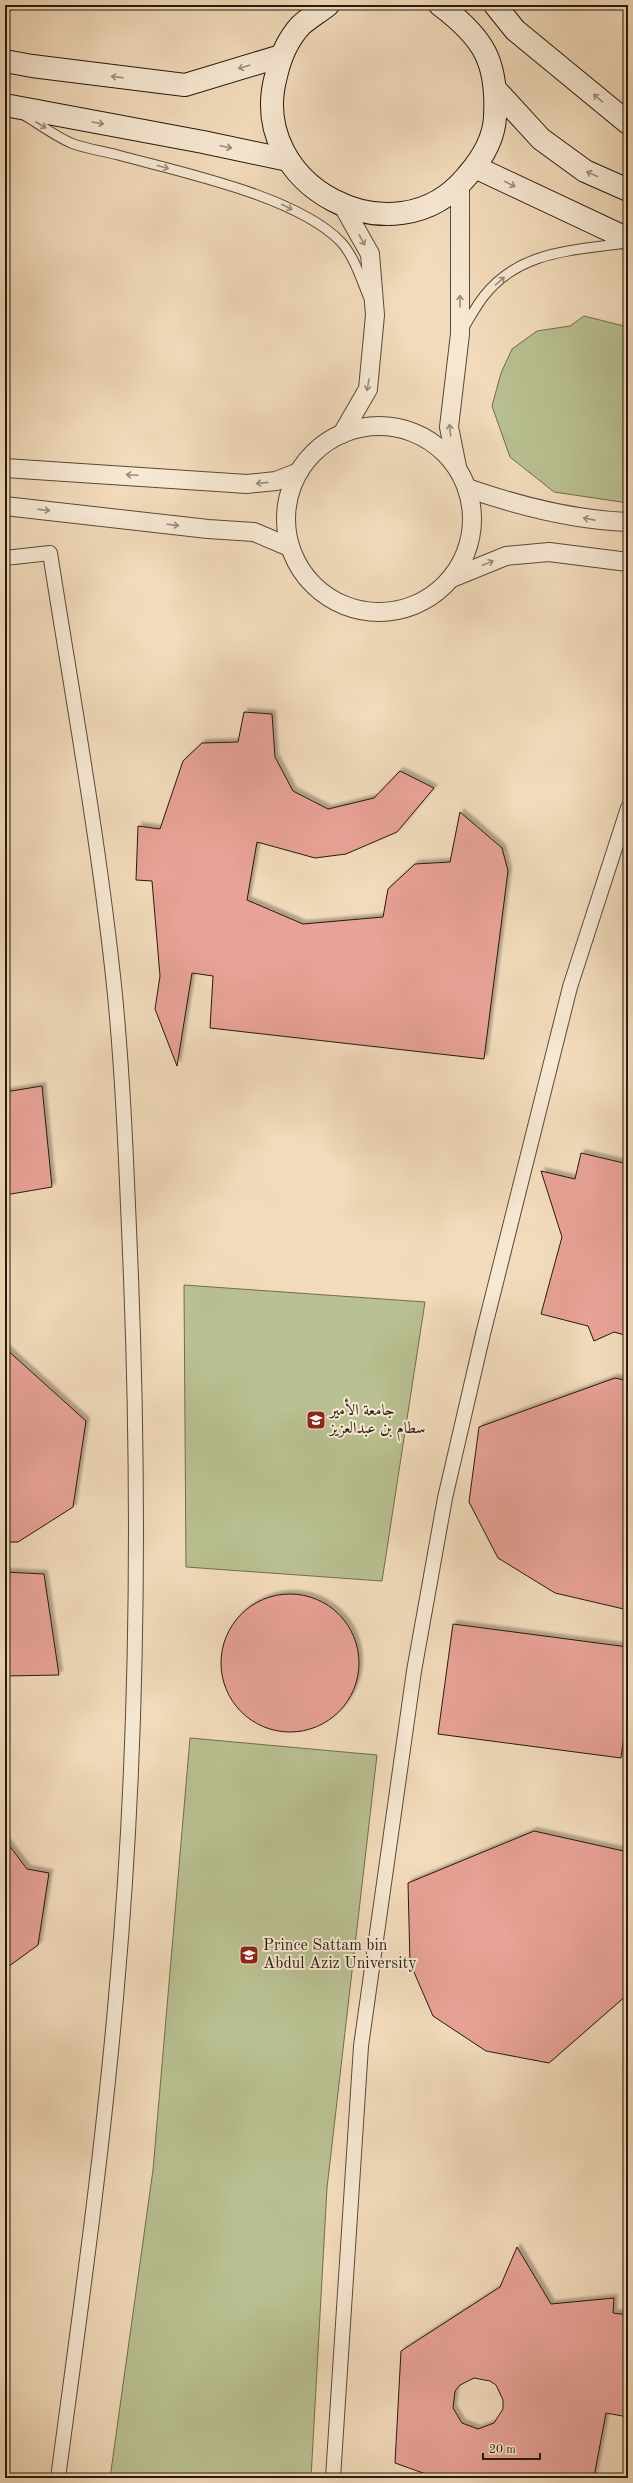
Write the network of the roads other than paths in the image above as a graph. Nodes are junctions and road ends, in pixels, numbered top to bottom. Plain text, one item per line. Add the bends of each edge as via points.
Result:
1 (328, 5) edge
2 (440, 5) edge
3 (495, 5) edge
4 (463, 15) edge
5 (281, 56) junction
6 (5, 61) edge
7 (496, 90) junction
8 (6, 105) edge
9 (628, 123) edge
10 (288, 160) junction
11 (475, 167) junction
12 (460, 185) junction
13 (628, 190) edge
14 (342, 206) junction
15 (628, 239) edge
16 (628, 243) edge
17 (375, 315) junction
18 (460, 334) junction
19 (342, 434) junction
20 (5, 468) edge
21 (458, 468) junction
22 (299, 472) junction
23 (467, 488) junction
24 (5, 506) edge
25 (628, 522) edge
26 (287, 546) junction
27 (5, 558) edge
28 (628, 562) edge
29 (452, 578) junction
30 (628, 808) edge
31 (58, 2478) edge
32 (333, 2478) edge

1 - 5 main road via 301,26
2 - 4 main road
9 -> 3 main road via 515,30
4 - 7 main road via 487,54
5 -> 6 main road via 185,85
5 - 10 main road via 272,91 274,127
7 - 11 main road via 495,125 482,158
13 -> 7 main road via 585,171 542,139
8 -> 10 main road
8 -> 17 lane via 71,143 223,185 280,204 316,222 342,243 360,276
10 - 14 main road via 311,188
11 - 12 main road
11 -> 15 main road
12 - 14 main road via 434,203 404,212 373,213
18 -> 12 street
14 -> 17 street via 370,254
18 -> 16 lane via 485,295 515,268 545,254
17 -> 19 street via 368,389
21 -> 18 street via 449,427
19 - 21 street via 374,426 406,430 435,444
19 - 22 street via 318,449
22 -> 20 street via 276,481 247,484
21 - 23 street
22 - 26 street via 288,497
25 -> 23 street via 599,521 535,509
23 - 29 street via 473,519 472,527 468,550
24 -> 26 street via 254,532
26 - 29 street via 306,576 326,596 351,608 378,612 406,608 432,597
27 - 31 street via 50,553 96,844 115,995 125,1133 136,1410 138,1553 135,1686 118,1973 87,2262
29 -> 28 street via 506,556 549,552
30 - 32 street via 570,987 490,1304 446,1498 414,1671 361,2046

